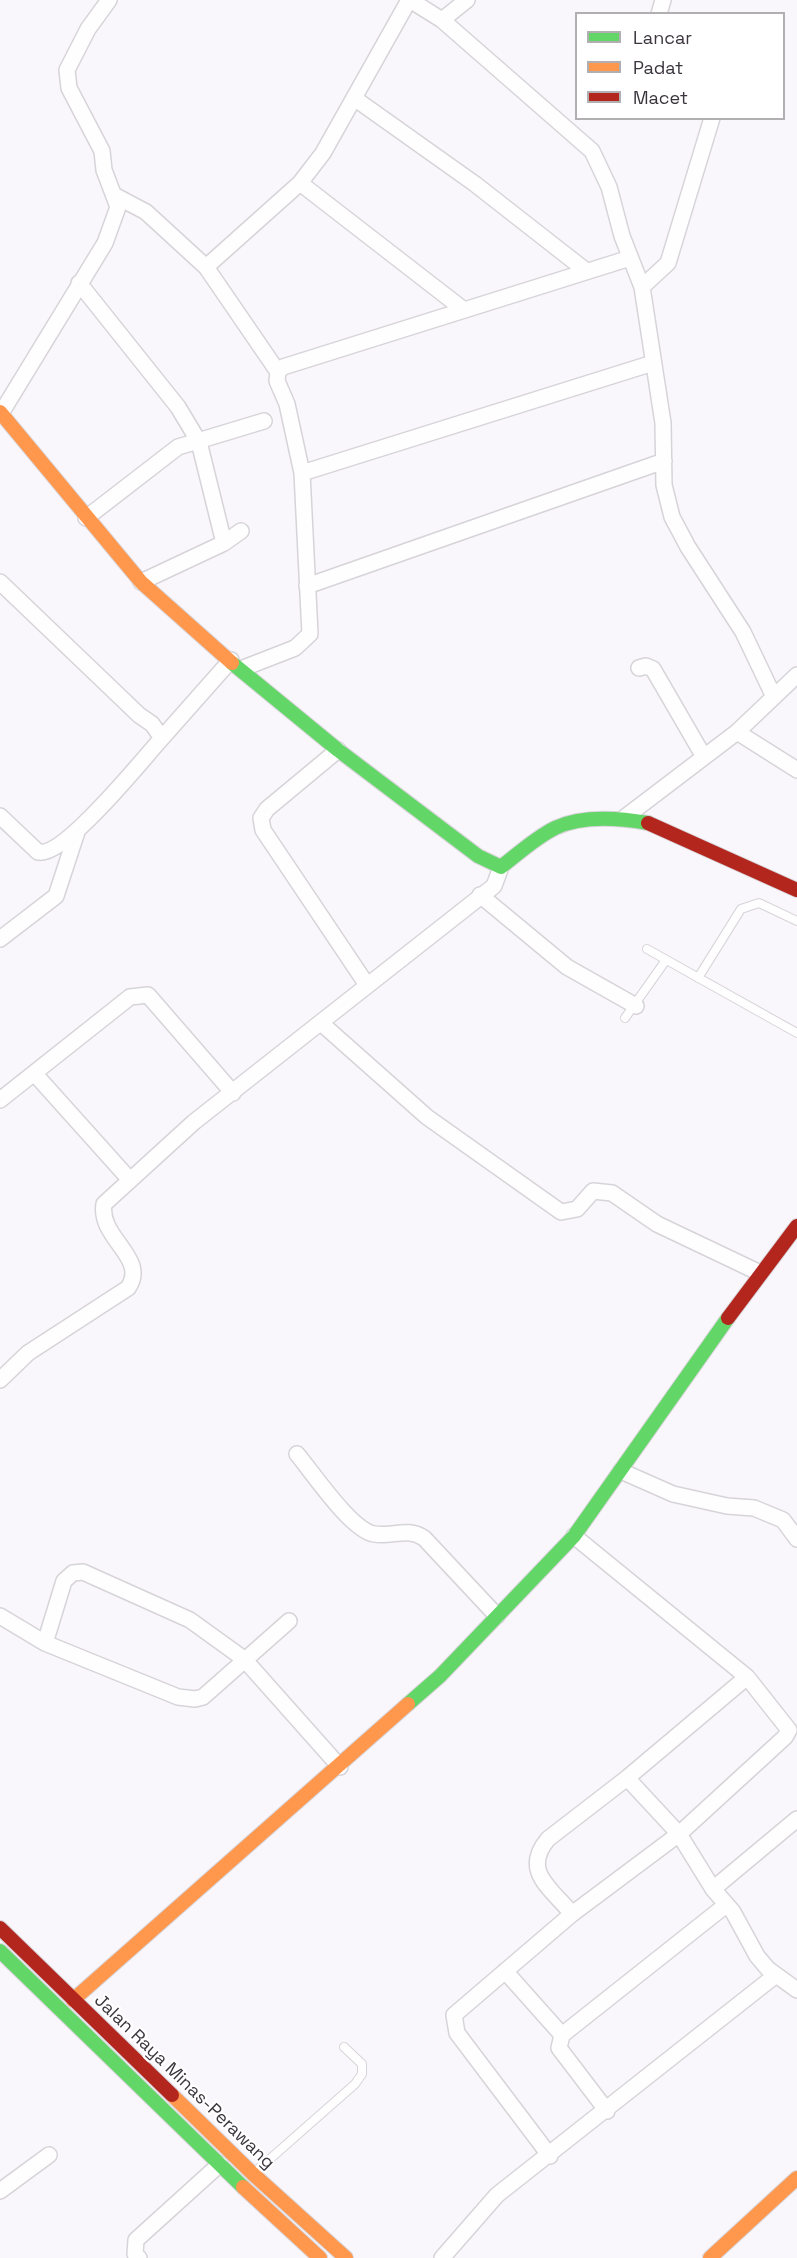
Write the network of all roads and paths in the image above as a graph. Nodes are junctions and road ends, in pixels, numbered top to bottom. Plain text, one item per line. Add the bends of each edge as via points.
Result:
1 (109, 0) edge
2 (409, 0) edge
3 (467, 0) edge
4 (442, 20) junction
5 (354, 98) junction
6 (711, 120) edge
7 (300, 183) junction
8 (114, 195) junction
9 (630, 258) junction
10 (206, 267) junction
11 (585, 270) junction
12 (79, 283) junction
13 (642, 287) junction
14 (464, 310) junction
15 (654, 363) junction
16 (278, 372) junction
17 (0, 414) edge
18 (264, 421) dead end
19 (199, 442) junction
20 (664, 461) junction
21 (302, 473) junction
22 (86, 518) junction
23 (241, 531) dead end
24 (224, 543) junction
25 (0, 582) edge
26 (141, 582) junction
27 (308, 586) junction
28 (236, 665) junction
29 (639, 668) dead end
30 (797, 675) edge
31 (774, 697) junction
32 (737, 732) junction
33 (162, 738) junction
34 (338, 750) junction
35 (704, 757) junction
36 (797, 770) edge
37 (0, 816) edge
38 (624, 818) junction
39 (77, 832) junction
40 (501, 867) junction
41 (797, 890) edge
42 (480, 895) junction
43 (797, 921) edge
44 (0, 939) edge
45 (647, 949) dead end
46 (666, 960) junction
47 (698, 978) junction
48 (367, 985) junction
49 (636, 1006) junction
50 (626, 1018) dead end
51 (321, 1023) junction
52 (797, 1033) edge
53 (34, 1073) junction
54 (232, 1093) junction
55 (0, 1100) edge
56 (130, 1180) junction
57 (797, 1226) edge
58 (760, 1273) junction
59 (0, 1380) edge
60 (297, 1454) dead end
61 (621, 1471) junction
62 (574, 1536) junction
63 (797, 1539) edge
64 (0, 1616) edge
65 (497, 1616) junction
66 (289, 1621) dead end
67 (45, 1643) junction
68 (244, 1659) junction
69 (747, 1677) junction
70 (793, 1733) edge
71 (340, 1767) junction
72 (627, 1778) junction
73 (797, 1819) edge
74 (679, 1834) junction
75 (713, 1889) junction
76 (726, 1905) junction
77 (572, 1914) junction
78 (0, 1928) edge
79 (1, 1953) edge
80 (505, 1971) junction
81 (776, 1975) junction
82 (797, 1990) edge
83 (74, 2000) junction
84 (562, 2035) junction
85 (344, 2047) dead end
86 (607, 2111) junction
87 (49, 2155) dead end
88 (550, 2156) junction
89 (220, 2164) junction
90 (253, 2174) junction
91 (797, 2178) edge
92 (0, 2191) edge
93 (139, 2258) edge
94 (320, 2258) edge
95 (346, 2258) edge
96 (442, 2258) edge
97 (710, 2258) edge

1 - 8 street via 88,29 67,70 69,88 102,151 104,170
2 - 4 street
2 - 5 street
3 - 4 street
4 - 9 street via 592,151 609,187
5 - 7 street via 323,153
5 - 11 street via 475,184
6 - 13 street via 668,263
7 - 10 street
7 - 14 street
8 - 10 street via 146,212
8 - 12 street via 118,207 105,243
9 - 11 street
9 - 13 street
10 - 16 street
11 - 14 street
12 - 17 street
12 - 19 street via 178,407
13 - 15 street
14 - 16 street via 283,367
15 - 20 street
15 - 21 street
16 - 21 street via 277,381 287,404
17 - 22 street
18 - 19 street
19 - 22 street via 178,447
19 - 24 street
20 - 27 street
20 - 31 street via 664,485 672,517 743,632
21 - 27 street
22 - 26 street
23 - 24 street
24 - 26 street
25 - 33 street via 152,724
26 - 28 street
27 - 28 street via 310,634 295,648
28 - 33 street
28 - 34 street
29 - 35 street via 653,669
30 - 31 street
31 - 32 street
32 - 35 street
32 - 36 street
33 - 39 street
34 - 40 street via 478,856
34 - 48 street via 261,818 263,830
35 - 38 street
37 - 39 street via 42,853
38 - 40 street via 566,824
38 - 41 street via 648,823
39 - 44 street via 56,896
40 - 42 street via 494,886
42 - 48 street
42 - 49 street via 567,967
43 - 47 lane via 759,903 741,909
45 - 46 lane
46 - 47 lane
46 - 49 lane
47 - 52 lane
48 - 51 street
49 - 50 lane
51 - 54 street
51 - 58 street via 427,1117 561,1212 578,1209 593,1191 612,1193 657,1224
53 - 54 street via 130,997 148,995
53 - 55 street
53 - 56 street
54 - 56 street
56 - 59 street via 104,1204 103,1219 134,1269 134,1280 128,1288 28,1353
57 - 58 street
58 - 61 street
60 - 65 street via 352,1520 373,1534 404,1531 424,1538
61 - 62 street
61 - 63 street via 673,1494 754,1508 783,1520
62 - 65 street
62 - 69 street
64 - 67 street
65 - 71 street via 440,1676
66 - 68 street
67 - 68 street via 186,1699 203,1697
67 - 68 street via 64,1581 73,1573 83,1572 190,1620
68 - 71 street
69 - 70 street
69 - 72 street
70 - 74 street
71 - 83 street via 295,1802
72 - 74 street
72 - 77 street via 548,1839 536,1856 536,1870
73 - 75 street
74 - 75 street
74 - 77 street
75 - 76 street
76 - 81 street via 757,1956
76 - 84 street
77 - 80 street
78 - 83 street, Jalan Raya Minas-Perawang
79 - 89 street, Jalan Raya Minas-Perawang
80 - 84 street
80 - 88 street via 454,2015 453,2024
81 - 82 street
81 - 86 street
83 - 90 street, Jalan Raya Minas-Perawang
84 - 86 street via 559,2048
85 - 90 lane via 362,2064 356,2085
86 - 88 street
87 - 92 street
88 - 96 street via 497,2195
89 - 93 street via 136,2240 135,2254
89 - 94 street, Jalan Raya Minas-Perawang
90 - 95 street, Jalan Raya Minas-Perawang
91 - 97 street

